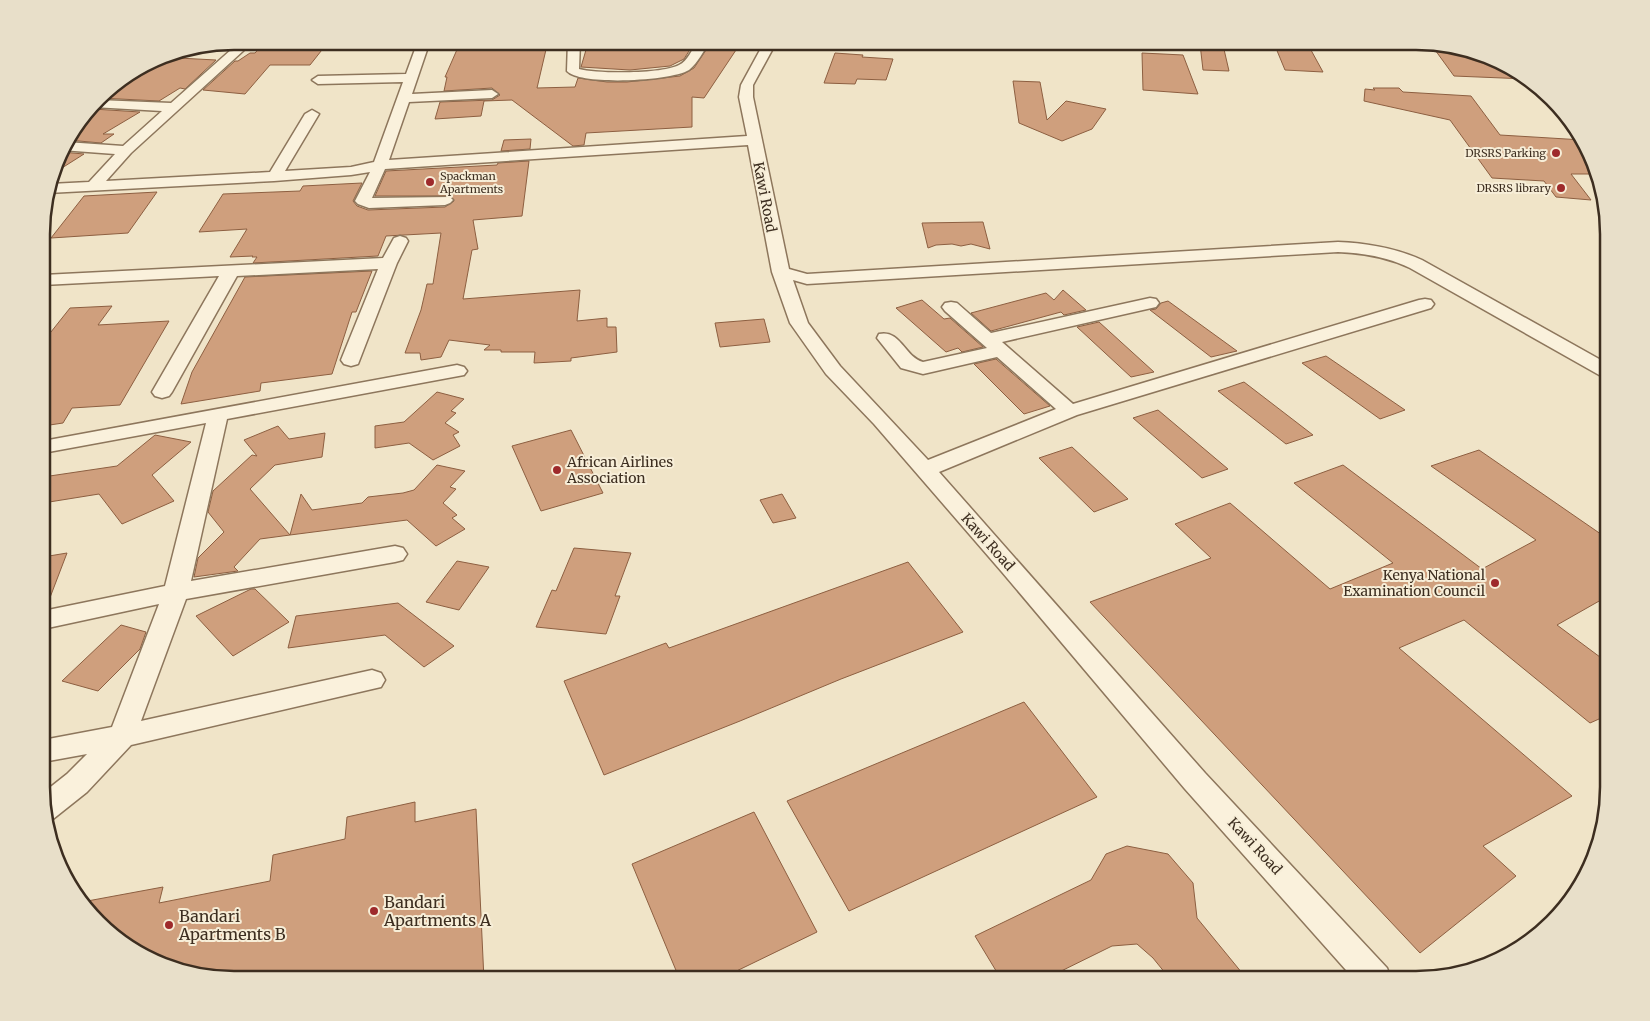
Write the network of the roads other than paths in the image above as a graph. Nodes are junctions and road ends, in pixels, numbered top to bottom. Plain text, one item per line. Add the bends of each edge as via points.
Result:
1 (238, 50) edge
2 (421, 50) edge
3 (574, 50) edge
4 (697, 50) edge
5 (765, 50) edge
6 (411, 78) junction
7 (318, 80) dead end
8 (492, 94) dead end
9 (404, 98) junction
10 (104, 104) edge
11 (173, 107) junction
12 (312, 114) dead end
13 (753, 140) junction
14 (72, 147) edge
15 (126, 150) junction
16 (380, 165) junction
17 (274, 176) junction
18 (94, 186) junction
19 (56, 189) edge
20 (444, 200) dead end
21 (400, 241) dead end
22 (389, 263) junction
23 (230, 271) junction
24 (781, 272) junction
25 (50, 280) edge
26 (1150, 303) dead end
27 (1424, 304) dead end
28 (951, 306) dead end
29 (886, 338) dead end
30 (995, 345) junction
31 (351, 360) dead end
32 (1600, 368) edge
33 (457, 371) dead end
34 (162, 392) dead end
35 (1070, 411) junction
36 (218, 414) junction
37 (50, 446) edge
38 (924, 470) junction
39 (395, 554) dead end
40 (176, 592) junction
41 (50, 619) edge
42 (372, 680) dead end
43 (122, 736) junction
44 (50, 751) edge
45 (51, 804) edge
46 (1368, 971) edge

1 - 11 street
2 - 6 street
3 - 4 street via 573,72 598,76 680,70
5 - 13 street, Kawi Road via 747,85
6 - 7 street
6 - 9 street
8 - 9 street
9 - 16 street
10 - 11 street
11 - 15 street
12 - 17 street
13 - 16 street
13 - 24 street, Kawi Road
14 - 15 street
15 - 18 street
16 - 17 street via 351,171
16 - 20 street via 363,201
17 - 18 street
18 - 19 street
21 - 22 street
22 - 23 street
22 - 31 street
23 - 25 street
23 - 34 street
24 - 32 street via 808,279 1332,248 1370,249 1400,256 1416,264
24 - 38 street, Kawi Road via 799,323 833,370
26 - 30 street
27 - 35 street
28 - 30 street
29 - 30 street via 908,364 923,368
30 - 35 street
33 - 36 street
35 - 38 street
36 - 37 street
36 - 40 street
38 - 46 street, Kawi Road via 1195,781
39 - 40 street
40 - 41 street
40 - 43 street
42 - 43 street
43 - 44 street
43 - 45 street via 77,783

